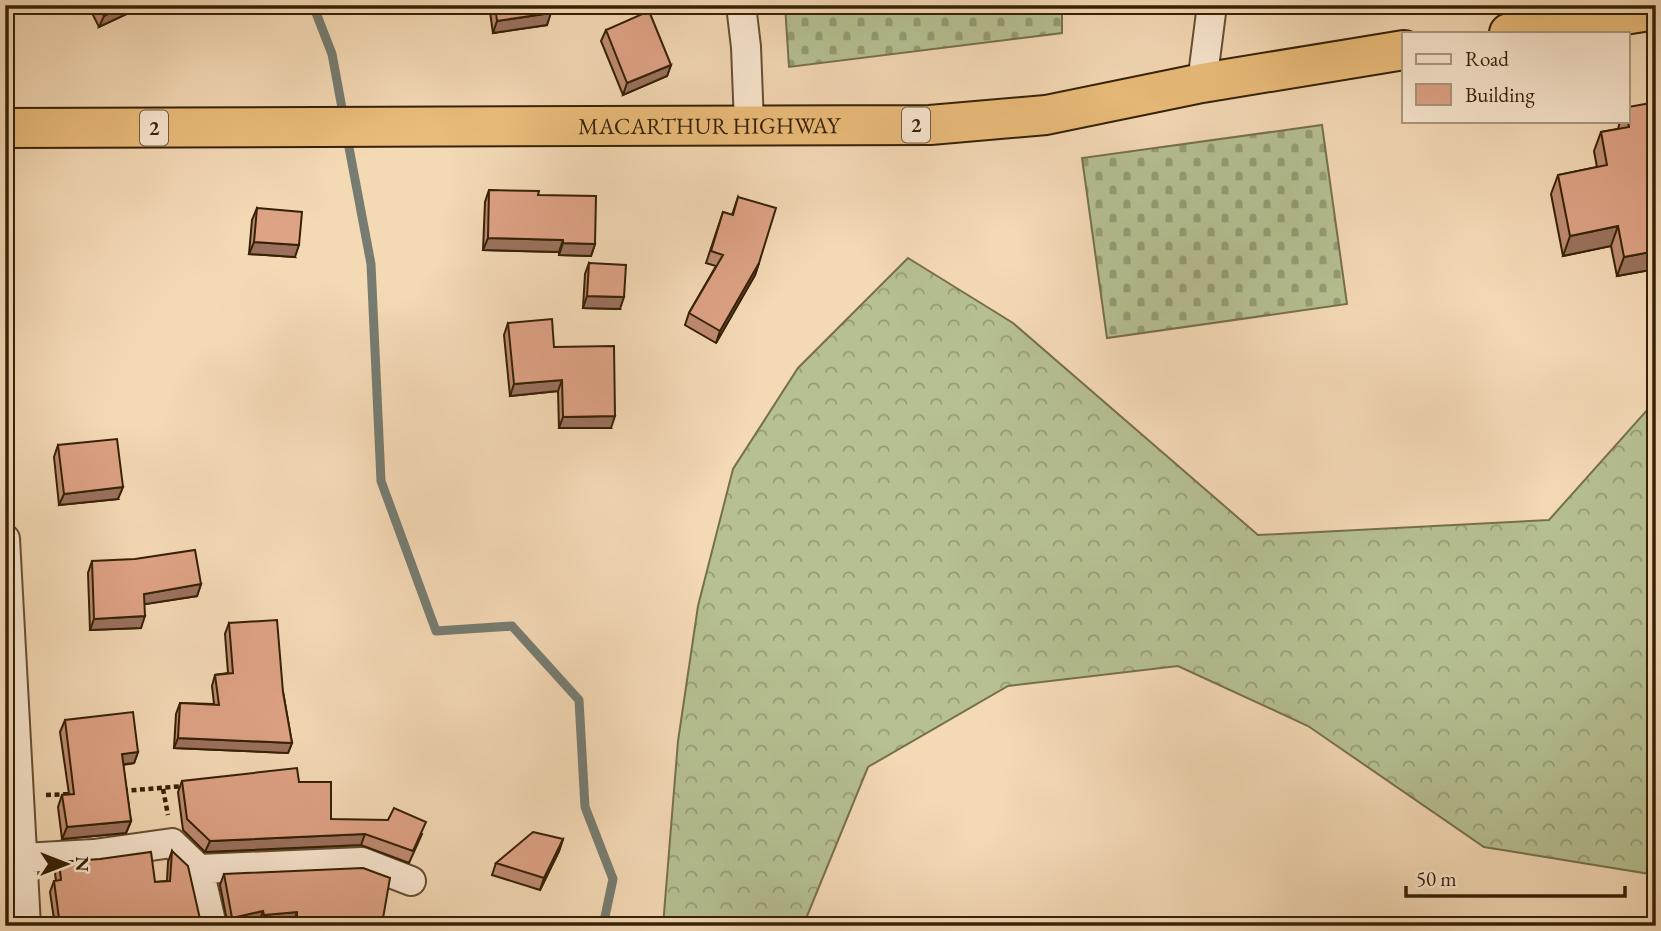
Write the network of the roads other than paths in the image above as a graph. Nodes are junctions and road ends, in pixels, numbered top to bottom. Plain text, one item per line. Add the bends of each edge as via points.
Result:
1 (741, 5) edge
2 (1212, 5) edge
3 (1656, 10) edge
4 (1515, 32) edge
5 (1402, 50) edge
6 (1202, 83) junction
7 (749, 124) junction
8 (5, 128) edge
9 (5, 539) edge
10 (23, 858) junction
11 (200, 869) junction
12 (411, 881) dead end
13 (26, 926) edge
14 (212, 926) edge

1 - 7 street
2 - 6 street
3 - 4 highway
5 - 6 highway, MACARTHUR HIGHWAY / 2
6 - 7 highway, MACARTHUR HIGHWAY / 2 via 1033,116 930,125
7 - 8 highway, MACARTHUR HIGHWAY / 2
9 - 10 street
10 - 11 street via 172,843
10 - 13 street
11 - 12 street via 362,862
11 - 14 street

